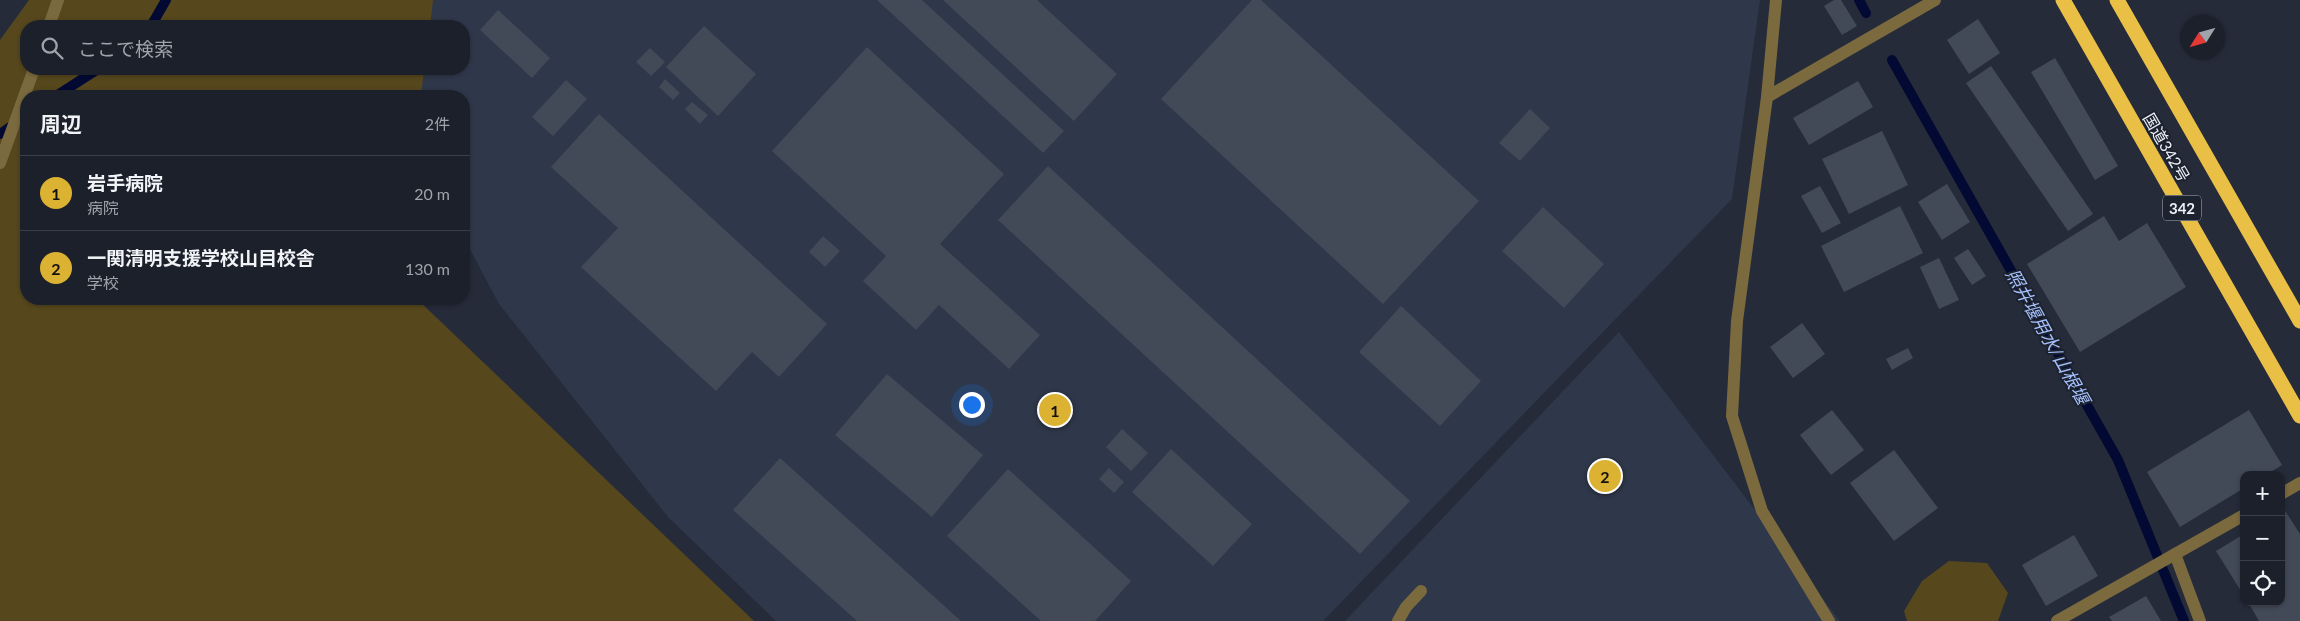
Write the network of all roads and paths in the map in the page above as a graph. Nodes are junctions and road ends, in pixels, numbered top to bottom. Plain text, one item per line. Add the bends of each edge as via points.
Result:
1 (58, 0) edge
2 (1776, 0) edge
3 (1935, 0) edge
4 (2063, 0) edge
5 (2117, 0) edge
6 (51, 20) edge
7 (32, 75) edge
8 (26, 90) edge
9 (1767, 98) junction
10 (20, 108) edge
11 (0, 163) edge
12 (2300, 321) edge
13 (2300, 416) edge
14 (2300, 483) edge
15 (2285, 492) edge
16 (2242, 516) edge
17 (2175, 554) junction
18 (1421, 592) dead end
19 (1398, 621) edge
20 (1829, 621) edge
21 (2056, 621) edge
22 (2200, 621) edge

1 - 6 street
2 - 9 street
3 - 9 street
4 - 13 highway, 国道342号 / 342
5 - 12 highway, 国道342号 / 342
7 - 8 street
9 - 20 street via 1737,321 1732,416 1762,511
10 - 11 street
14 - 15 street
16 - 17 street
17 - 21 street
17 - 22 street
18 - 19 street

